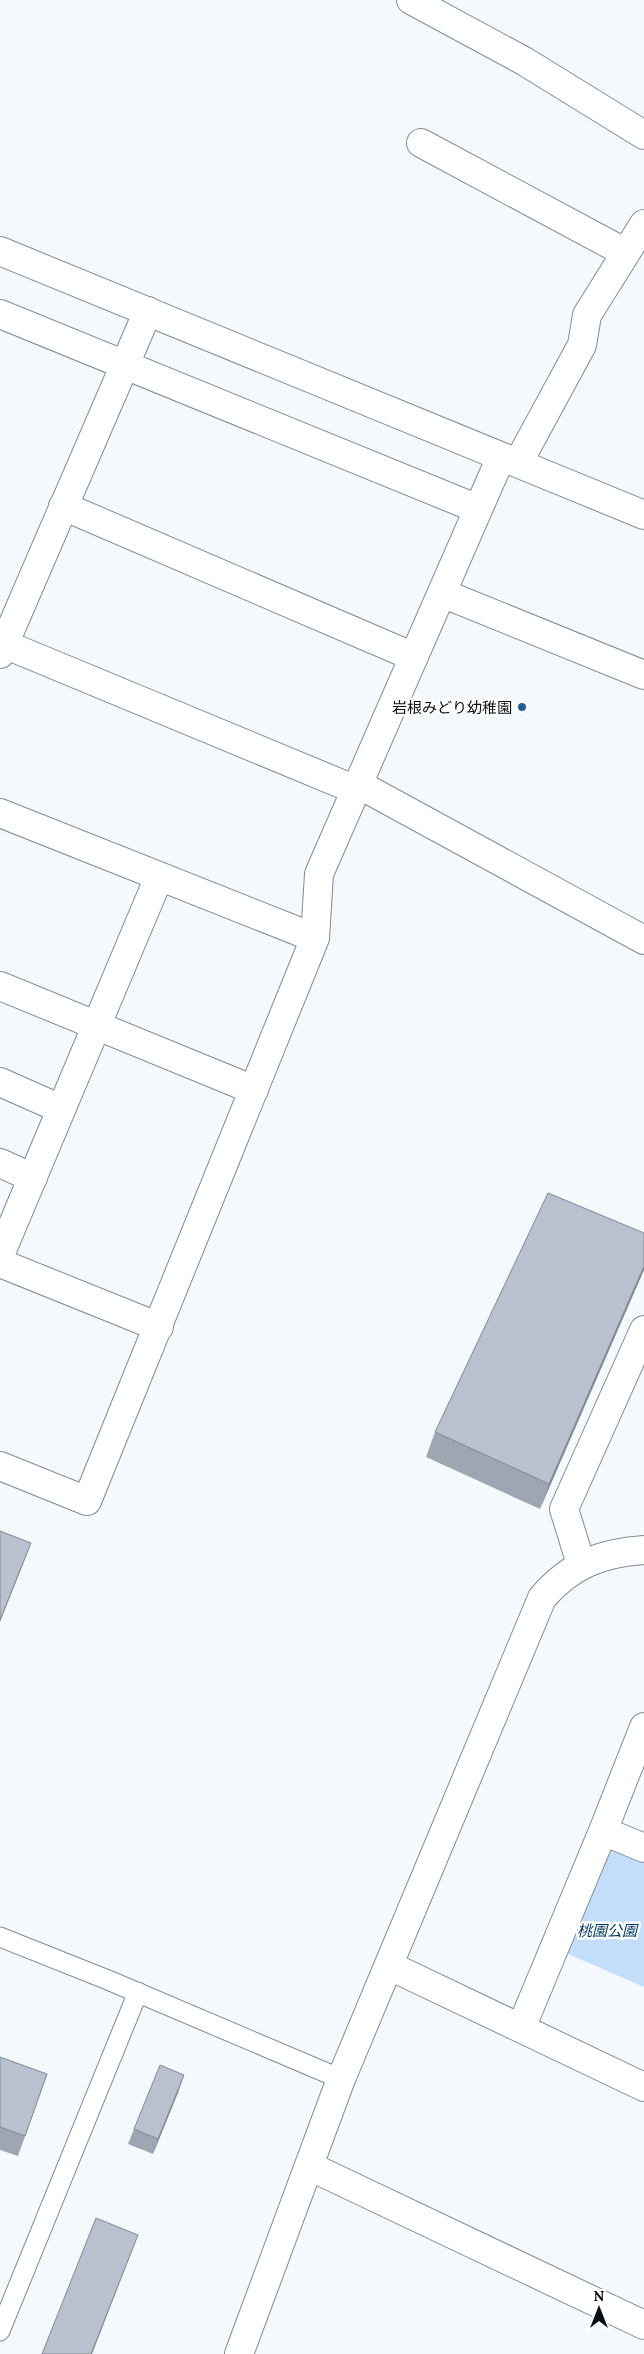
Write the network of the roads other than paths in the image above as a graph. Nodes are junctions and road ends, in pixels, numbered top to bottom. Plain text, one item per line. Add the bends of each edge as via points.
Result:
1 (411, 0) edge
2 (644, 135) edge
3 (421, 143) dead end
4 (644, 224) edge
5 (0, 251) edge
6 (626, 253) junction
7 (148, 311) junction
8 (0, 314) edge
9 (124, 365) junction
10 (510, 460) junction
11 (64, 506) junction
12 (478, 509) junction
13 (644, 515) edge
14 (442, 592) junction
15 (2, 649) edge
16 (414, 657) junction
17 (644, 675) edge
18 (357, 787) junction
19 (0, 813) edge
20 (159, 876) junction
21 (642, 933) edge
22 (314, 938) junction
23 (0, 986) edge
24 (96, 1025) junction
25 (0, 1082) edge
26 (254, 1090) junction
27 (61, 1109) junction
28 (0, 1163) edge
29 (33, 1178) junction
30 (1, 1254) edge
31 (159, 1328) junction
32 (644, 1330) edge
33 (0, 1466) edge
34 (644, 1550) edge
35 (580, 1564) junction
36 (644, 1726) edge
37 (603, 1831) junction
38 (644, 1848) edge
39 (0, 1937) edge
40 (390, 1966) junction
41 (138, 1992) junction
42 (521, 2028) junction
43 (341, 2079) junction
44 (644, 2087) edge
45 (309, 2166) junction
46 (644, 2326) edge
47 (0, 2331) edge
48 (239, 2354) edge

1 - 2 street via 524,61
3 - 6 street
4 - 6 street
5 - 7 street
6 - 10 street via 587,315 582,345
7 - 9 street
7 - 10 street
8 - 9 street
9 - 11 street
9 - 12 street
10 - 12 street
10 - 13 street
11 - 15 street
11 - 16 street
12 - 14 street
14 - 16 street
14 - 17 street
15 - 18 street
16 - 18 street
18 - 21 street
18 - 22 street via 319,874
19 - 20 street
20 - 22 street
20 - 24 street
22 - 26 street
23 - 24 street
24 - 26 street
24 - 27 street
25 - 27 street
26 - 31 street
27 - 29 street
28 - 29 street
29 - 30 street
30 - 31 street
31 - 33 street via 87,1501
32 - 35 street via 564,1509
34 - 35 street via 613,1554
35 - 40 street via 557,1580 542,1598
36 - 37 street
37 - 38 street
37 - 42 street
39 - 41 lane
40 - 42 street
40 - 43 street
41 - 43 lane
41 - 47 lane
42 - 44 street
43 - 45 street
45 - 46 street
45 - 48 street

